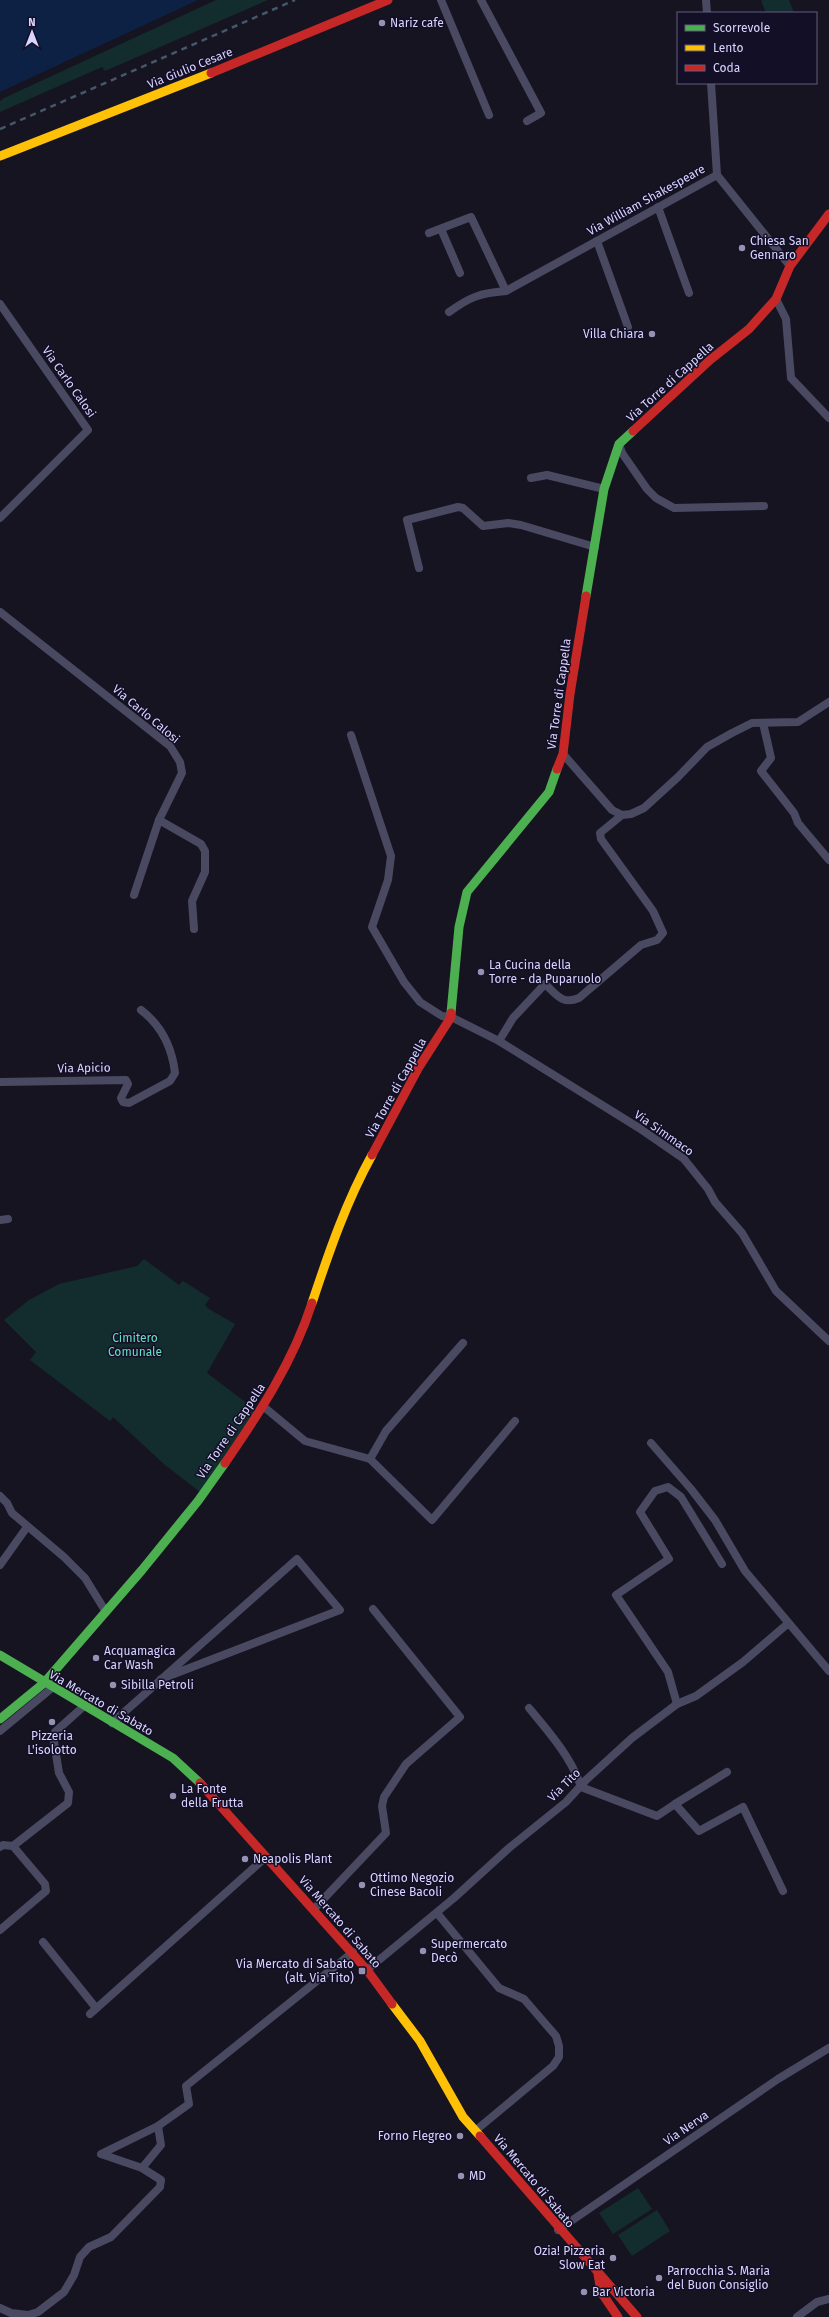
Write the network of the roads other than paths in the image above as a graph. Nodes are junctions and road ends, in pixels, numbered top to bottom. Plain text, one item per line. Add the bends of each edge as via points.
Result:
1 (388, 0) edge
2 (441, 0) edge
3 (481, 0) edge
4 (706, 0) edge
5 (707, 12) edge
6 (711, 84) edge
7 (489, 115) dead end
8 (527, 121) dead end
9 (0, 156) edge
10 (717, 175) junction
11 (658, 207) junction
12 (829, 214) edge
13 (441, 229) junction
14 (429, 234) dead end
15 (597, 241) junction
16 (790, 266) junction
17 (460, 273) dead end
18 (506, 291) junction
19 (689, 293) dead end
20 (776, 299) junction
21 (0, 304) edge
22 (449, 312) dead end
23 (628, 327) dead end
24 (829, 418) edge
25 (620, 444) junction
26 (531, 478) dead end
27 (604, 488) junction
28 (764, 506) dead end
29 (0, 518) edge
30 (595, 547) junction
31 (419, 568) dead end
32 (0, 612) edge
33 (829, 702) edge
34 (762, 723) junction
35 (351, 734) dead end
36 (563, 754) junction
37 (622, 815) junction
38 (159, 820) junction
39 (829, 860) edge
40 (134, 895) dead end
41 (194, 929) dead end
42 (141, 1010) dead end
43 (451, 1018) junction
44 (498, 1041) junction
45 (0, 1082) edge
46 (829, 1341) edge
47 (462, 1343) dead end
48 (264, 1407) junction
49 (515, 1421) dead end
50 (651, 1443) dead end
51 (370, 1459) junction
52 (0, 1496) edge
53 (27, 1527) junction
54 (722, 1564) dead end
55 (0, 1565) edge
56 (373, 1609) dead end
57 (106, 1612) junction
58 (785, 1626) dead end
59 (0, 1655) edge
60 (829, 1670) edge
61 (161, 1679) junction
62 (44, 1683) junction
63 (52, 1688) junction
64 (677, 1704) junction
65 (84, 1706) junction
66 (528, 1708) dead end
67 (0, 1719) edge
68 (112, 1723) junction
69 (0, 1731) edge
70 (727, 1772) dead end
71 (581, 1787) junction
72 (675, 1804) junction
73 (13, 1846) junction
74 (0, 1847) edge
75 (266, 1857) junction
76 (783, 1891) dead end
77 (314, 1909) junction
78 (436, 1912) junction
79 (0, 1930) edge
80 (43, 1942) dead end
81 (352, 1952) junction
82 (367, 1970) junction
83 (96, 2008) junction
84 (90, 2014) dead end
85 (829, 2048) edge
86 (158, 2126) junction
87 (475, 2131) junction
88 (142, 2168) junction
89 (558, 2230) junction
90 (598, 2273) junction
91 (829, 2299) edge
92 (0, 2308) edge
93 (618, 2317) edge
94 (636, 2317) edge
95 (797, 2317) edge

1 - 9 street, Via Giulio Cesare
2 - 7 street
3 - 8 street via 541,113
4 - 5 street
6 - 10 street, Via William Shakespeare
10 - 11 street, Via William Shakespeare
10 - 16 street
11 - 15 street, Via William Shakespeare
11 - 19 street
12 - 16 street, Via Torre di Cappella
13 - 14 street
13 - 17 street
13 - 18 street via 471,217
15 - 18 street, Via William Shakespeare
15 - 23 street
16 - 20 street, Via Torre di Cappella
18 - 22 street, Via William Shakespeare via 482,293
20 - 24 street via 786,319 791,378
20 - 25 street, Via Torre di Cappella via 749,329 710,360
21 - 29 street, Via Carlo Calosi via 88,430
25 - 27 street, Via Torre di Cappella
25 - 28 street via 622,453 647,489 656,498 674,508
26 - 27 street via 546,475
27 - 30 street, Via Torre di Cappella
30 - 31 street via 521,525 508,523 483,526 463,508 458,507 407,520
30 - 36 street, Via Torre di Cappella via 570,694
32 - 38 street, Via Carlo Calosi via 170,746 180,762 182,773
33 - 34 street via 798,722
34 - 37 street via 752,723 707,747 644,808
34 - 39 street via 771,758 761,771 794,813 798,823
35 - 43 street, Via Simmaco via 391,856 388,880 372,927 404,982 420,1002 442,1016
36 - 37 street via 612,810
36 - 43 street, Via Torre di Cappella via 549,792 467,892 459,927
37 - 44 street via 600,833 601,839 653,911 663,933 657,940 641,945 580,998 571,1002 563,1000 545,984 513,1018
38 - 40 street, Via Carlo Calosi
38 - 41 street via 201,844 205,851 206,872 192,901
42 - 45 street, Via Apicio via 150,1017 167,1040 175,1073 170,1081 129,1103 123,1102 121,1098 128,1084 126,1080
43 - 44 street, Via Simmaco
43 - 48 street, Via Torre di Cappella via 419,1067 357,1182 329,1252 307,1319 284,1371
44 - 46 street, Via Simmaco via 639,1128 684,1159 715,1202 742,1233 776,1291
47 - 51 street via 386,1431
48 - 51 street via 305,1441
48 - 57 street, Via Torre di Cappella via 198,1501
49 - 51 street via 432,1520
50 - 60 street via 715,1520 745,1571
52 - 53 street via 12,1514
53 - 55 street
53 - 57 street via 85,1578
54 - 64 street via 681,1497 668,1487 655,1491 640,1512 669,1559 616,1595 668,1672
56 - 77 street via 460,1717 406,1764 384,1797 382,1806 386,1833
57 - 62 street, Via Torre di Cappella
58 - 64 street, Via Tito via 743,1662 696,1696
59 - 62 street, Via Mercato di Sabato
61 - 61 street via 296,1559 340,1610 318,1618
61 - 68 street
62 - 63 street, Via Mercato di Sabato
62 - 67 street, Via Torre di Cappella
63 - 65 street, Via Mercato di Sabato
63 - 69 street
64 - 71 street, Via Tito via 632,1738
65 - 68 street, Via Mercato di Sabato
65 - 73 street via 55,1732 59,1773 69,1792 68,1803
66 - 71 street via 546,1728 577,1774
68 - 75 street, Via Mercato di Sabato via 173,1758 206,1790
70 - 72 street
71 - 72 street via 657,1816
71 - 78 street, Via Tito
72 - 76 street via 699,1831 743,1807
73 - 74 street
73 - 79 street via 45,1884 46,1891
75 - 77 street, Via Mercato di Sabato
75 - 83 street
77 - 81 street, Via Mercato di Sabato
78 - 82 street, Via Tito
78 - 87 street via 499,1988 524,1999 556,2036 559,2046 559,2057 554,2066
80 - 83 street
81 - 82 street, Via Mercato di Sabato
81 - 86 street via 186,2086 189,2104
82 - 87 street, Via Mercato di Sabato via 420,2041 462,2117
83 - 84 street
85 - 89 street, Via Nerva via 778,2079
86 - 88 street via 161,2145
86 - 88 street via 101,2154
87 - 89 street, Via Mercato di Sabato via 514,2174
88 - 92 street via 161,2180 160,2187 111,2238 89,2247 80,2257 74,2275 64,2292 38,2312 28,2316
89 - 90 street, Via Mercato di Sabato
90 - 93 street via 601,2292
90 - 94 street, Via Mercato di Sabato
91 - 95 street via 817,2302

